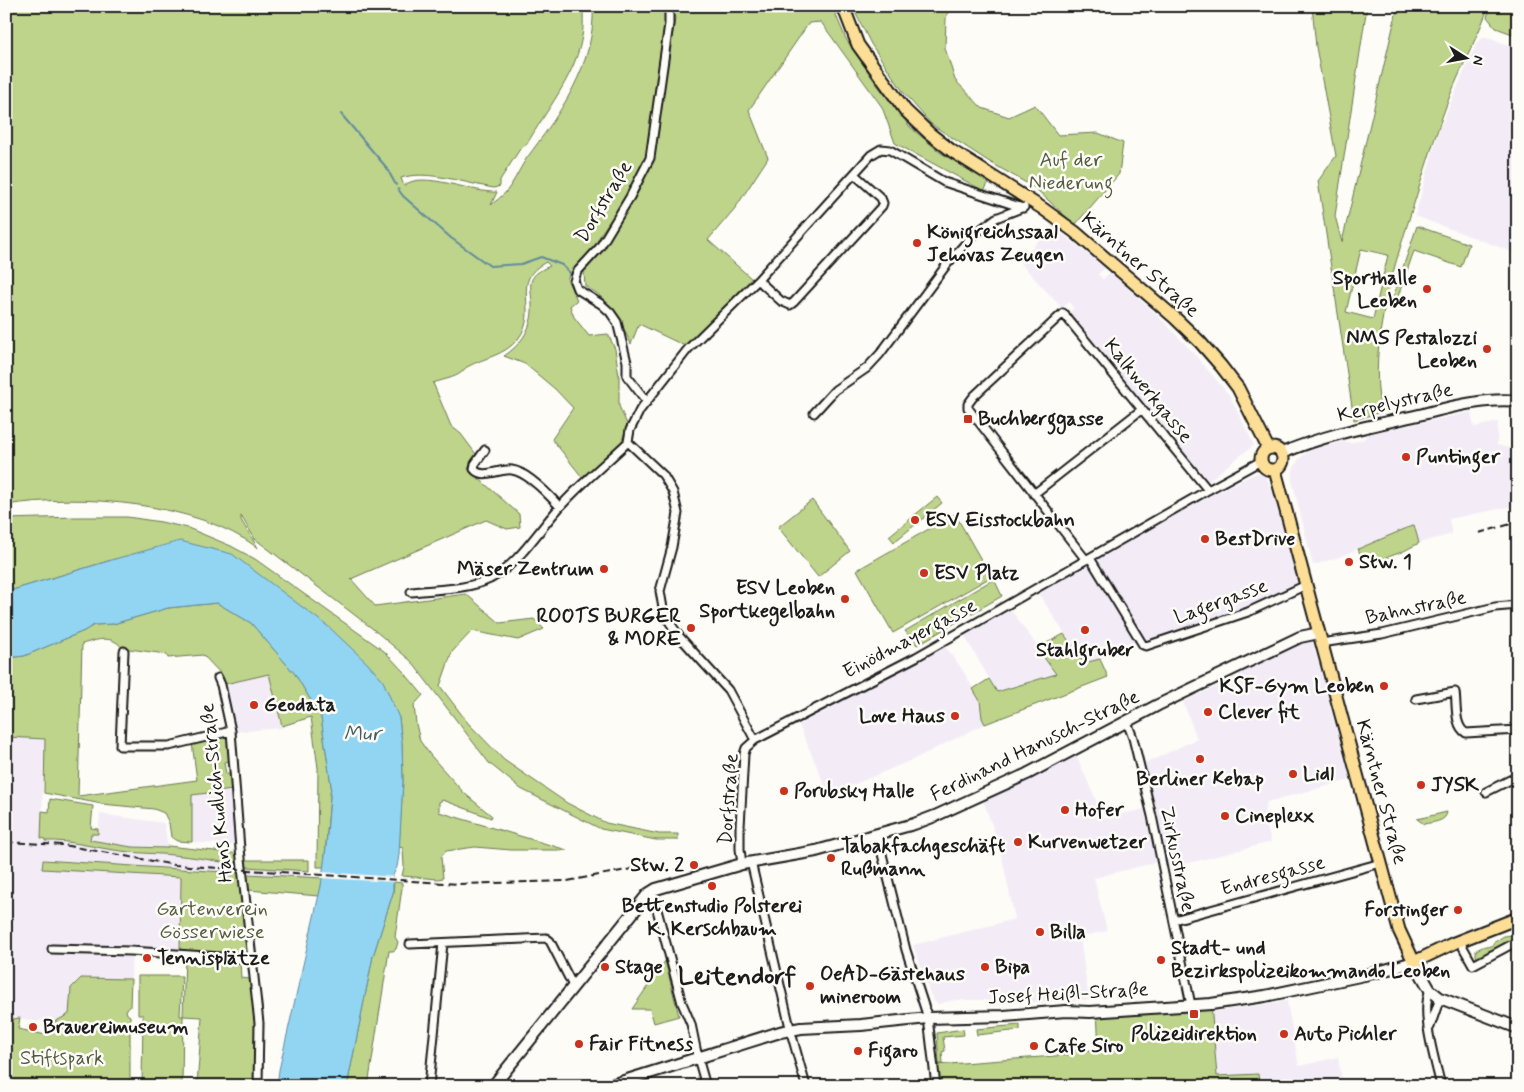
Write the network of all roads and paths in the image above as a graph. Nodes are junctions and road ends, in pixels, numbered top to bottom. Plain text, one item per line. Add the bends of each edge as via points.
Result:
1 (669, 6) edge
2 (843, 6) edge
3 (854, 174) junction
4 (1034, 203) junction
5 (1022, 208) junction
6 (758, 280) junction
7 (1518, 401) edge
8 (647, 402) junction
9 (1142, 410) junction
10 (814, 413) dead end
11 (628, 442) junction
12 (1268, 448) junction
13 (485, 450) dead end
14 (1282, 453) junction
15 (1261, 461) junction
16 (1275, 470) junction
17 (1208, 490) junction
18 (1034, 494) junction
19 (560, 507) junction
20 (1088, 559) junction
21 (1306, 585) junction
22 (410, 592) dead end
23 (1518, 605) edge
24 (1320, 638) junction
25 (124, 651) dead end
26 (218, 678) dead end
27 (1416, 699) dead end
28 (1127, 722) junction
29 (1518, 730) edge
30 (231, 731) junction
31 (755, 740) junction
32 (1518, 776) edge
33 (1486, 792) dead end
34 (877, 834) junction
35 (746, 863) junction
36 (1381, 863) junction
37 (652, 891) junction
38 (1518, 918) edge
39 (1174, 920) junction
40 (1459, 940) junction
41 (1518, 941) edge
42 (443, 943) junction
43 (410, 944) dead end
44 (52, 949) dead end
45 (251, 959) junction
46 (1414, 962) junction
47 (573, 986) junction
48 (1430, 990) junction
49 (1440, 998) junction
50 (1192, 1004) junction
51 (928, 1018) junction
52 (1518, 1028) edge
53 (791, 1030) junction
54 (1429, 1030) junction
55 (698, 1058) junction
56 (258, 1086) edge
57 (429, 1086) edge
58 (493, 1086) edge
59 (608, 1086) edge
60 (706, 1086) edge
61 (806, 1086) edge
62 (936, 1086) edge
63 (1441, 1086) edge

1 - 8 street, Dorfstraße via 650,158 600,247 576,272 574,280 577,289 601,304 616,322 627,362 627,376
2 - 4 main road, Kärntner Straße via 858,45 905,110 952,151
3 - 5 street via 871,155 881,149 890,150 944,182
3 - 6 street
3 - 6 street via 881,198 882,206 790,304 784,303
4 - 5 street
4 - 12 main road, Kärntner Straße via 1075,232 1200,342 1238,388
5 - 10 street via 996,218 972,236 880,354 835,390
6 - 8 street via 688,349
7 - 14 main road, Kerpelystraße via 1484,401 1389,421
8 - 11 street via 630,430
9 - 17 street, Kalkwerkgasse
9 - 18 street
9 - 18 street, Kalkwerkgasse via 1063,314 974,396 968,406
11 - 19 street
11 - 31 street, Dorfstraße via 663,475 673,492 678,512 660,591 664,614 679,636 728,690
12 - 14 main road via 1277,448
12 - 15 main road
13 - 19 street via 475,464 477,473 514,470
14 - 16 main road via 1283,461
15 - 16 main road via 1266,468
15 - 17 street, Einödmayergasse
16 - 21 main road, Kärntner Straße
17 - 20 street, Einödmayergasse
18 - 20 street
19 - 22 street via 514,562 489,579 467,586
20 - 21 street, Lagergasse via 1145,646 1255,609
20 - 31 street, Einödmayergasse via 916,657
21 - 24 main road, Kärntner Straße
23 - 24 street, Bahnstraße via 1495,607 1382,634
24 - 28 main road, Ferdinand Hanusch-Straße via 1300,637
24 - 36 main road, Kärntner Straße
25 - 30 street via 120,746 169,746
26 - 30 street, Hans Kudlich-Straße
27 - 29 street via 1456,692 1459,723 1466,733
28 - 34 main road, Ferdinand Hanusch-Straße via 947,811
28 - 39 street, Zirkusstraße via 1148,799
30 - 45 street, Hans Kudlich-Straße
31 - 35 street, Dorfstraße via 744,754 740,849
32 - 33 street
34 - 35 main road, Ferdinand Hanusch-Straße via 816,851
34 - 51 street via 906,950
35 - 37 main road, Ferdinand Hanusch-Straße
35 - 53 street, Dorfstraße
36 - 39 street, Endresgasse
36 - 46 main road, Kärntner Straße via 1399,930
37 - 47 main road
37 - 55 street
38 - 40 main road
39 - 50 street, Zirkusstraße
40 - 41 street via 1473,965
40 - 46 main road
42 - 43 street
42 - 47 street via 546,938 550,940
42 - 57 street
44 - 45 street
45 - 56 street, Hans Kudlich-Straße via 258,1024
46 - 48 main road
46 - 50 main road, Josef Heißl-Straße via 1374,974 1265,996
47 - 58 main road
48 - 49 main road
48 - 54 street via 1426,1011
49 - 52 main road
49 - 54 street
50 - 51 main road, Josef Heißl-Straße via 1090,1012
51 - 53 main road, Josef Heißl-Straße
51 - 62 street
53 - 55 main road, Josef Heißl-Straße
53 - 61 street, Dorfstraße
54 - 63 street
55 - 59 main road, Josef Heißl-Straße
55 - 60 street

